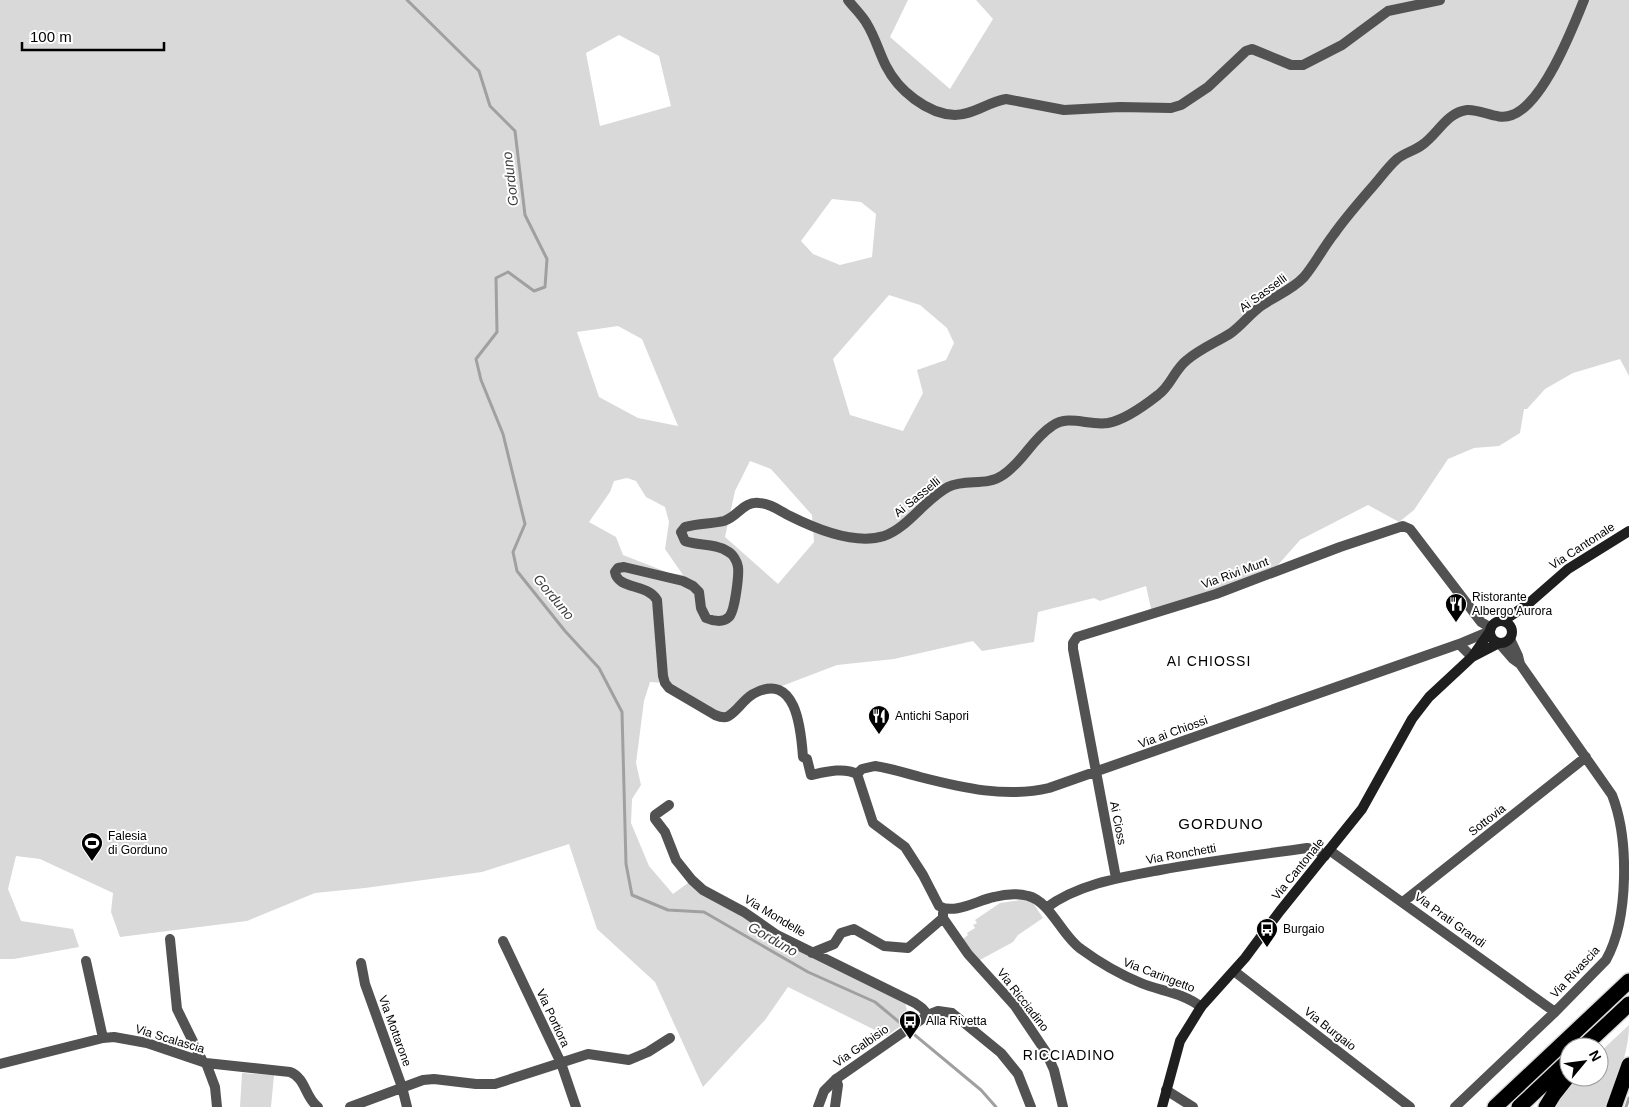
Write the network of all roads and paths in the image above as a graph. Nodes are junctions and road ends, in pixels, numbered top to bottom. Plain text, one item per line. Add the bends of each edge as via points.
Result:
1 (848, 0) edge
2 (1440, 0) edge
3 (1584, 0) edge
4 (1629, 531) edge
5 (1528, 604) junction
6 (1503, 621) junction
7 (1490, 630) junction
8 (1511, 634) junction
9 (1499, 643) junction
10 (1459, 644) junction
11 (1472, 657) junction
12 (1520, 664) junction
13 (1586, 757) junction
14 (1096, 772) junction
15 (857, 774) junction
16 (669, 805) dead end
17 (1327, 853) junction
18 (1116, 878) junction
19 (1403, 902) junction
20 (1046, 908) junction
21 (943, 913) junction
22 (170, 939) dead end
23 (503, 941) dead end
24 (812, 953) junction
25 (86, 961) dead end
26 (361, 963) dead end
27 (1234, 971) junction
28 (1629, 981) edge
29 (1629, 1004) edge
30 (1201, 1007) junction
31 (1629, 1008) edge
32 (1555, 1012) junction
33 (926, 1016) junction
34 (1594, 1037) edge
35 (1603, 1037) edge
36 (103, 1038) junction
37 (670, 1038) dead end
38 (204, 1062) junction
39 (561, 1063) junction
40 (0, 1064) edge
41 (1629, 1065) edge
42 (1559, 1069) edge
43 (836, 1078) junction
44 (402, 1087) junction
45 (1559, 1087) edge
46 (1166, 1090) junction
47 (217, 1107) edge
48 (318, 1107) edge
49 (350, 1107) edge
50 (407, 1107) edge
51 (576, 1107) edge
52 (818, 1107) edge
53 (834, 1107) edge
54 (1031, 1107) edge
55 (1063, 1107) edge
56 (1162, 1107) edge
57 (1193, 1107) edge
58 (1410, 1107) edge
59 (1455, 1107) edge
60 (1495, 1107) edge
61 (1519, 1107) edge
62 (1546, 1107) edge
63 (1614, 1107) edge

1 - 2 street via 866,22 897,83 935,111 955,115 973,112 1006,99 1064,110 1176,107 1208,87 1246,51 1257,51 1291,65 1303,65 1342,44 1388,11
3 - 15 street, Ai Sasselli via 1563,49 1539,90 1524,108 1508,117 1468,110 1445,122 1423,145 1396,160 1350,214 1305,276 1262,305 1231,332 1188,359 1160,394 1129,414 1112,422 1058,422 1044,432 1001,477 985,483 949,487 903,525 874,538 827,533 756,502 746,505 724,521 685,527 681,532 685,541 723,548 737,565 732,612 724,620 706,618 699,592 689,583 624,567 616,570 620,582 649,591 657,600 663,676 670,688 720,717 730,716 745,699 760,691 785,693 798,719 803,757 807,759 811,775 840,771
4 - 5 main road, Via Cantonale via 1568,569
5 - 6 main road, Via Cantonale
5 - 8 main road, Via Cantonale
6 - 7 main road via 1497,622
6 - 8 main road via 1509,624
7 - 9 main road via 1493,640
7 - 10 street, Via ai Chiossi
7 - 11 main road, Via Cantonale
7 - 14 street, Via Rivi Munt via 1410,529 1403,526 1216,594 1080,634 1073,649
8 - 9 main road via 1505,642
8 - 12 street, Via Rivascia
9 - 11 main road, Via Cantonale
9 - 12 street, Via Rivascia
10 - 11 street
10 - 14 street, Via ai Chiossi
11 - 17 main road, Via Cantonale via 1434,690 1421,707 1368,800
12 - 13 street, Via Rivascia
13 - 19 street, Sottovia
13 - 32 street, Via Rivascia via 1612,795 1621,818 1626,856 1625,899 1611,953
14 - 15 street, Via ai Chiossi via 1050,788 1018,792 975,790 878,766 869,766
14 - 18 street, Ai Cioss
15 - 21 street, Via Ricciadino via 873,823 905,847
16 - 24 street, Via Mondelle via 657,813 655,819 676,860 692,880 703,890
17 - 18 street, Via Ronchetti via 1307,848 1213,860
17 - 19 street, Via Prati Grandi
17 - 27 main road, Via Cantonale
18 - 20 street, Via Ronchetti via 1061,897
19 - 32 street, Via Prati Grandi
20 - 21 street, Via Caringetto via 1035,898 1000,895
20 - 30 street, Via Caringetto via 1079,948 1106,966
21 - 24 street via 906,949 884,946 854,929 842,933 831,946
21 - 55 street, Via Ricciadino via 968,954 1015,1006 1046,1052
22 - 38 street via 177,1009
23 - 39 street, Via Portiora
24 - 33 street, Via Mondelle via 915,1003
25 - 36 street
26 - 44 street, Via Mottarone via 365,984
27 - 30 main road, Via Cantonale
27 - 58 street, Via Burgaio
28 - 60 highway
29 - 34 highway
30 - 46 main road, Via Cantonale via 1180,1042
31 - 35 highway
32 - 59 street, Via Rivascia
33 - 43 street, Via Galbisio
33 - 54 street, Via Galbisio via 938,1011 952,1013 1002,1053 1018,1074
36 - 38 street, Via Scalascia via 136,1040
36 - 40 street, Via Scalascia
37 - 39 street via 629,1060 588,1054
38 - 47 street via 215,1087
38 - 48 street, Via Scalascia via 294,1074
39 - 44 street via 496,1084 434,1079
39 - 51 street, Via Portiora
41 - 63 highway
42 - 61 highway
43 - 52 street, Via Galbisio via 824,1091
43 - 53 street
44 - 49 street
44 - 50 street, Via Mottarone
45 - 62 highway
46 - 56 main road, Via Cantonale
46 - 57 street

